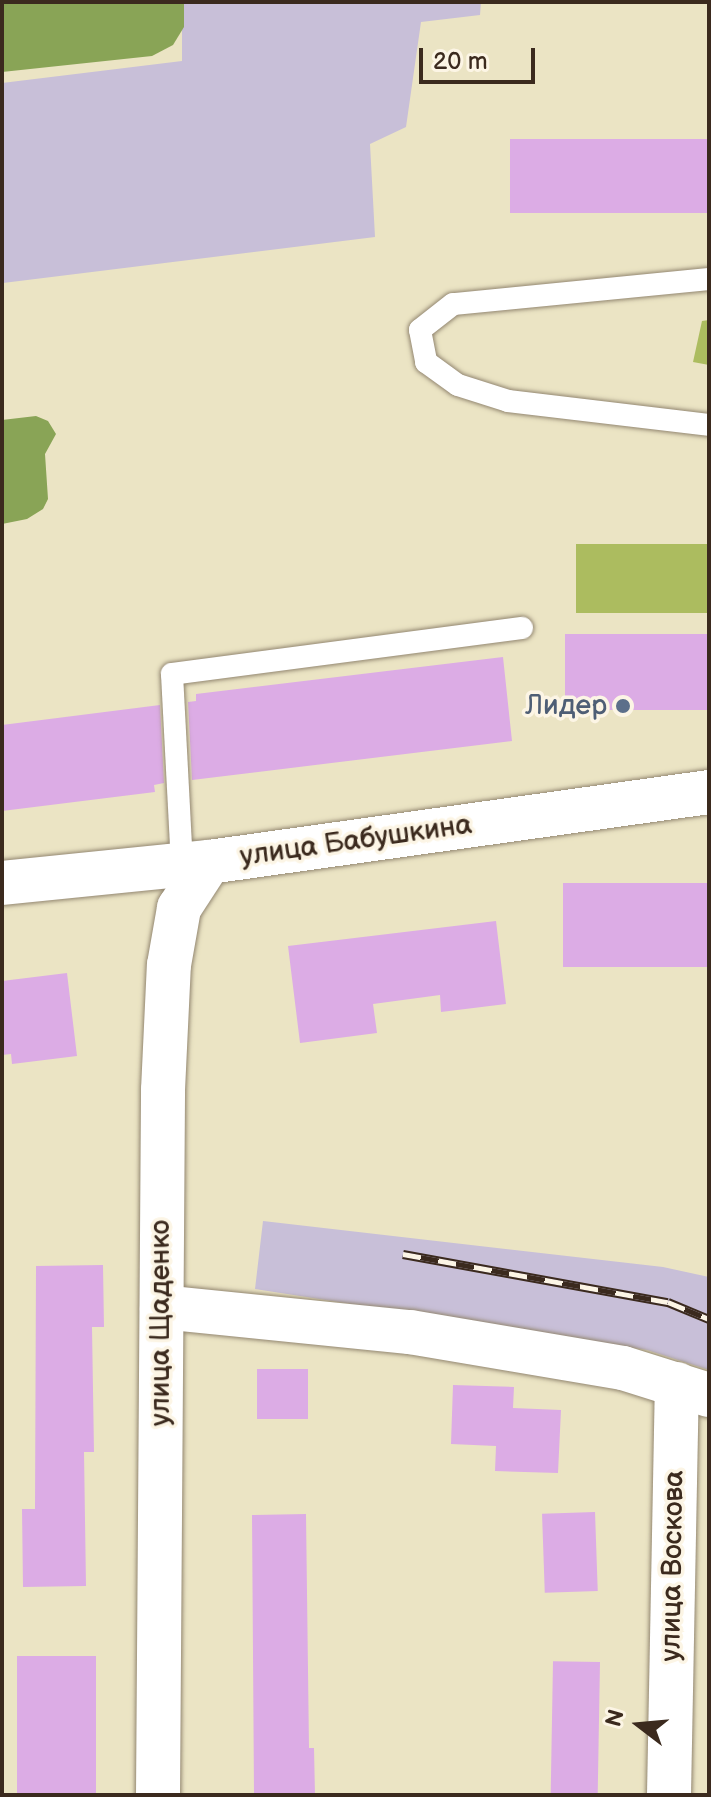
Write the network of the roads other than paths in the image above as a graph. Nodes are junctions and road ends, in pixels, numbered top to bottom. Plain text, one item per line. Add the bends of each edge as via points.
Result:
1 (709, 279) edge
2 (709, 425) edge
3 (522, 628) dead end
4 (709, 792) edge
5 (195, 863) junction
6 (2, 883) edge
7 (162, 1307) junction
8 (693, 1390) edge
9 (158, 1795) edge
10 (669, 1795) edge

1 - 2 lane via 453,304 420,330 426,362 458,385 508,401
3 - 5 lane via 172,674
4 - 5 street, улица Бабушкина
5 - 6 street, улица Бабушкина
5 - 7 street, улица Щаденко via 179,908 169,965
7 - 8 street via 410,1332 623,1368
7 - 9 street, улица Щаденко
8 - 10 street, улица Воскова

